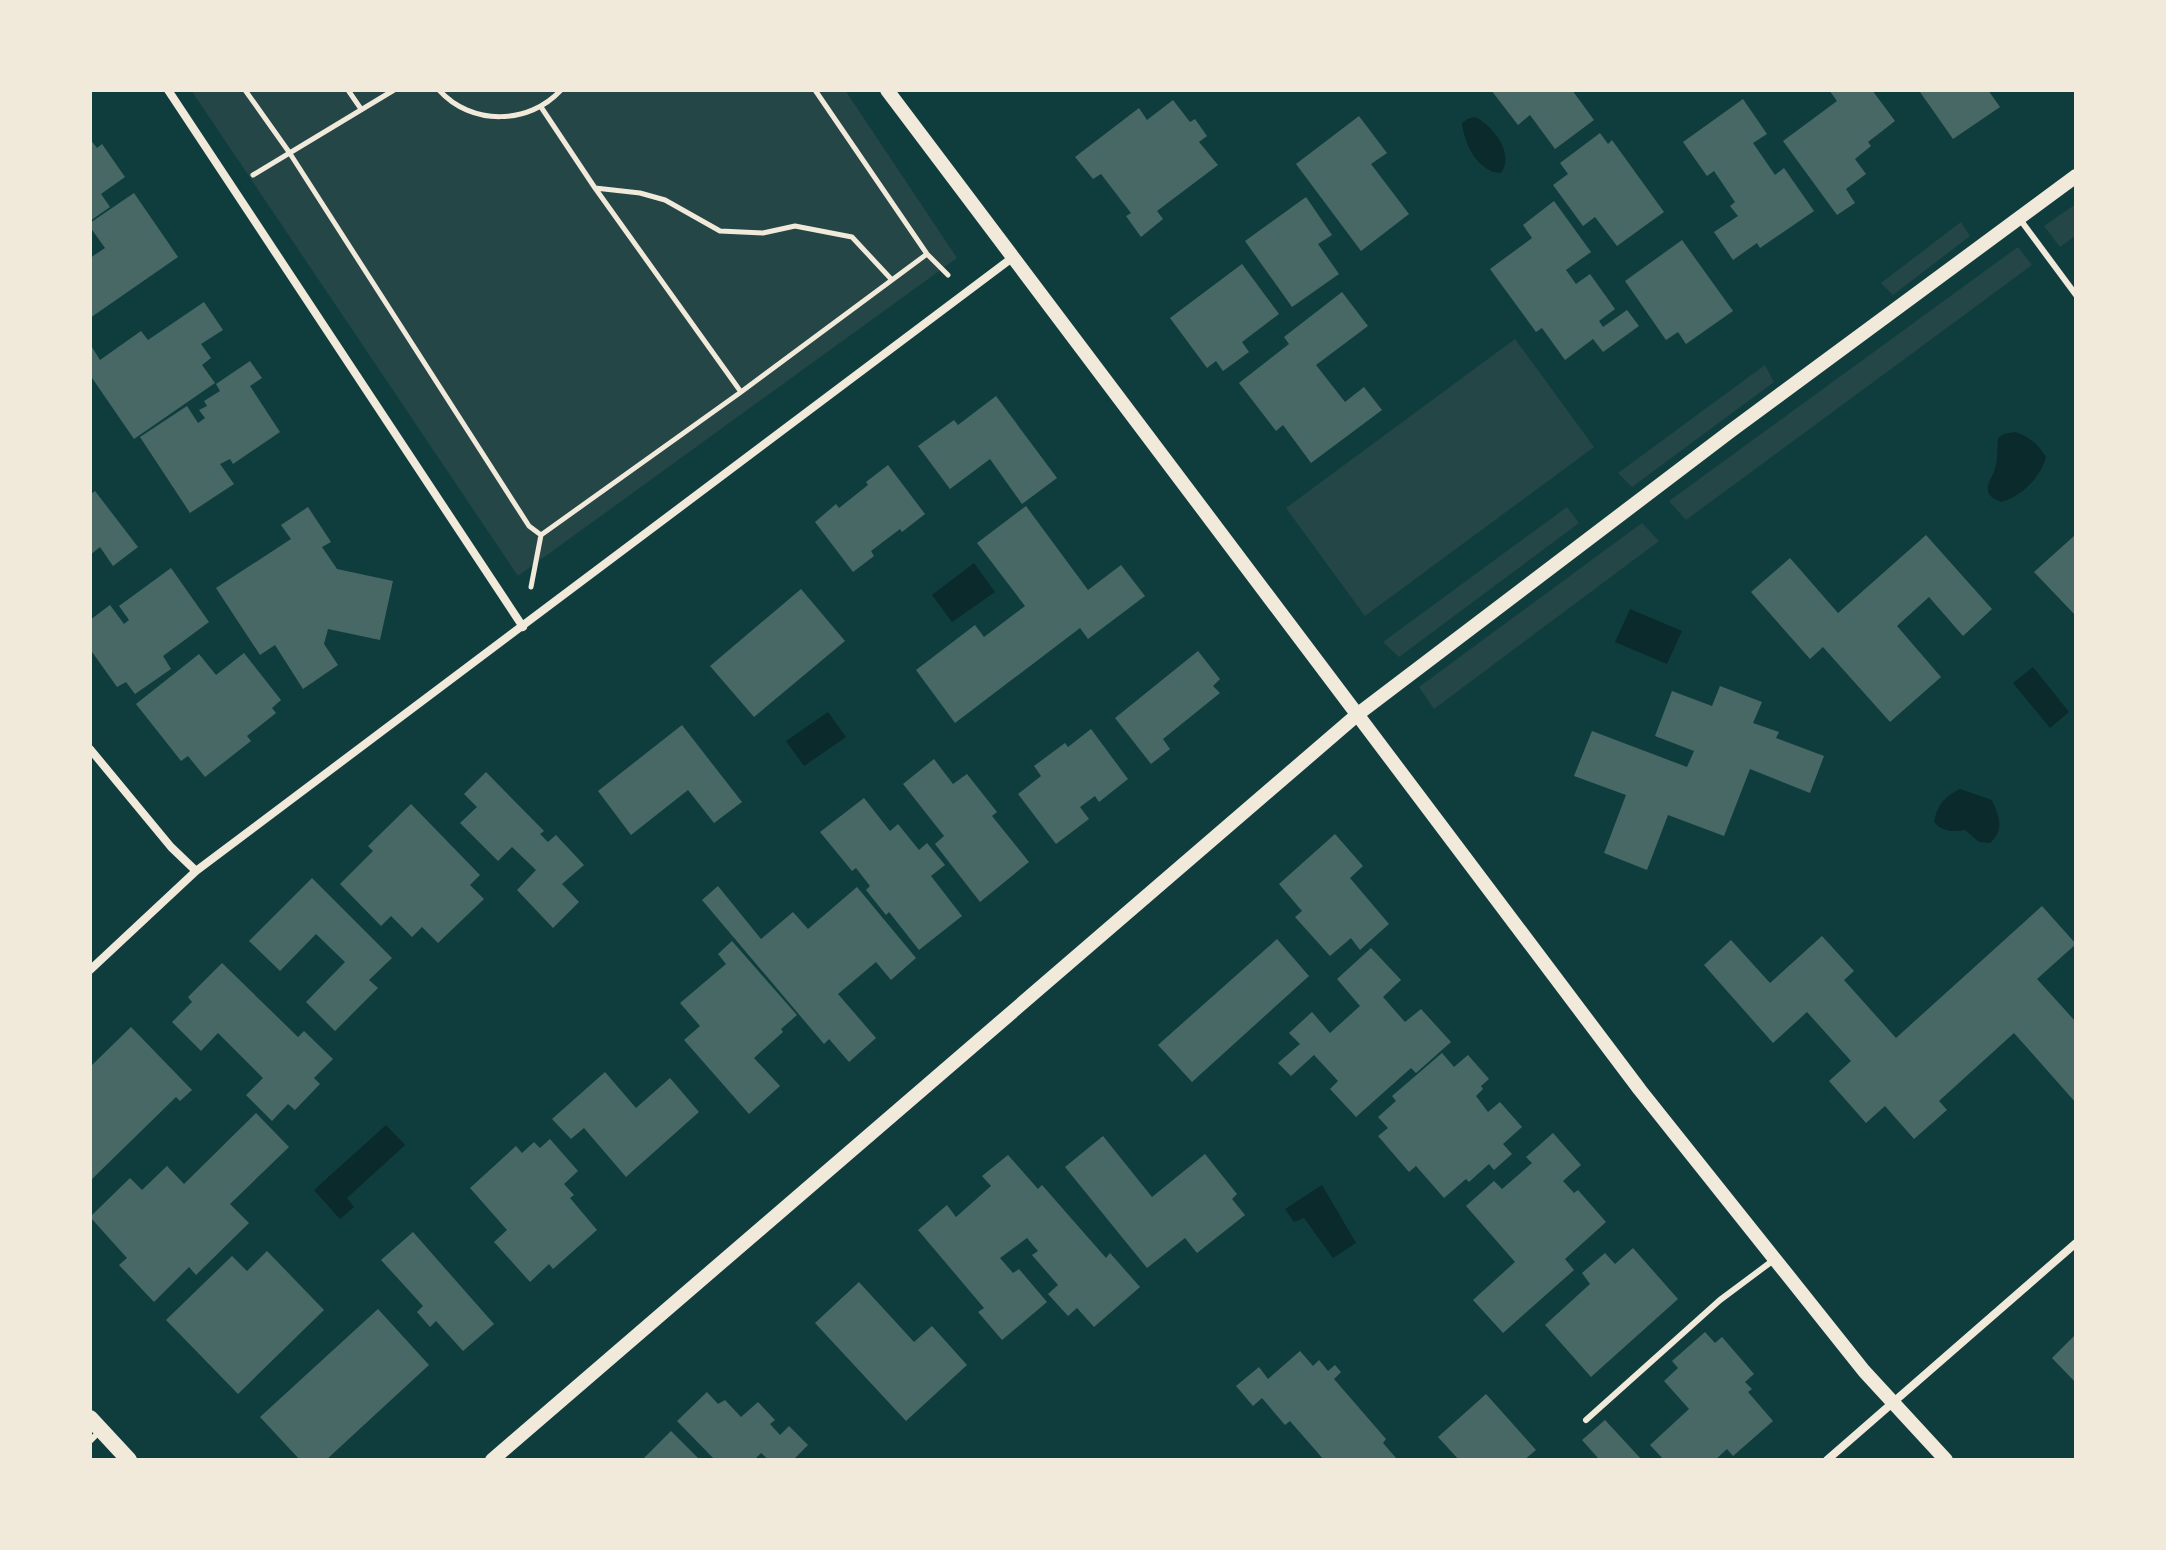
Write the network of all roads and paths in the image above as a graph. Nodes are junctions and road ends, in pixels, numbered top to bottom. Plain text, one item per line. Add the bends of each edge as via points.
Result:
1 (168, 90) edge
2 (245, 90) edge
3 (348, 90) edge
4 (394, 90) edge
5 (439, 90) edge
6 (561, 90) edge
7 (815, 90) edge
8 (887, 90) edge
9 (541, 107) junction
10 (361, 109) junction
11 (289, 152) junction
12 (2076, 176) edge
13 (232, 188) junction
14 (595, 188) junction
15 (2019, 218) junction
16 (1012, 258) junction
17 (892, 280) junction
18 (2076, 295) edge
19 (741, 392) junction
20 (541, 535) junction
21 (523, 627) junction
22 (1358, 714) junction
23 (90, 749) edge
24 (196, 871) junction
25 (90, 970) edge
26 (2076, 1243) edge
27 (1775, 1259) junction
28 (1893, 1403) junction
29 (1586, 1420) dead end
30 (94, 1430) edge
31 (129, 1460) edge
32 (492, 1460) edge
33 (1827, 1460) edge
34 (1946, 1460) edge

1 - 13 street
2 - 11 path
3 - 10 path
4 - 10 path
5 - 9 path via 463,109 489,117
6 - 9 path
7 - 17 path via 927,254
8 - 16 street
9 - 14 path
10 - 11 path
11 - 13 path
11 - 20 path via 529,526
12 - 15 street
13 - 21 street
14 - 17 path via 665,200 720,231 763,233 795,226 852,237
14 - 19 path
15 - 18 lane
15 - 22 street
16 - 21 street
16 - 22 street
17 - 19 path
19 - 20 path
20 - 21 path
21 - 24 street
22 - 27 street via 1640,1090
22 - 32 street
23 - 24 street
24 - 25 street
26 - 28 street
27 - 28 street
27 - 29 lane via 1720,1300
28 - 33 street
28 - 34 street
30 - 31 main road

